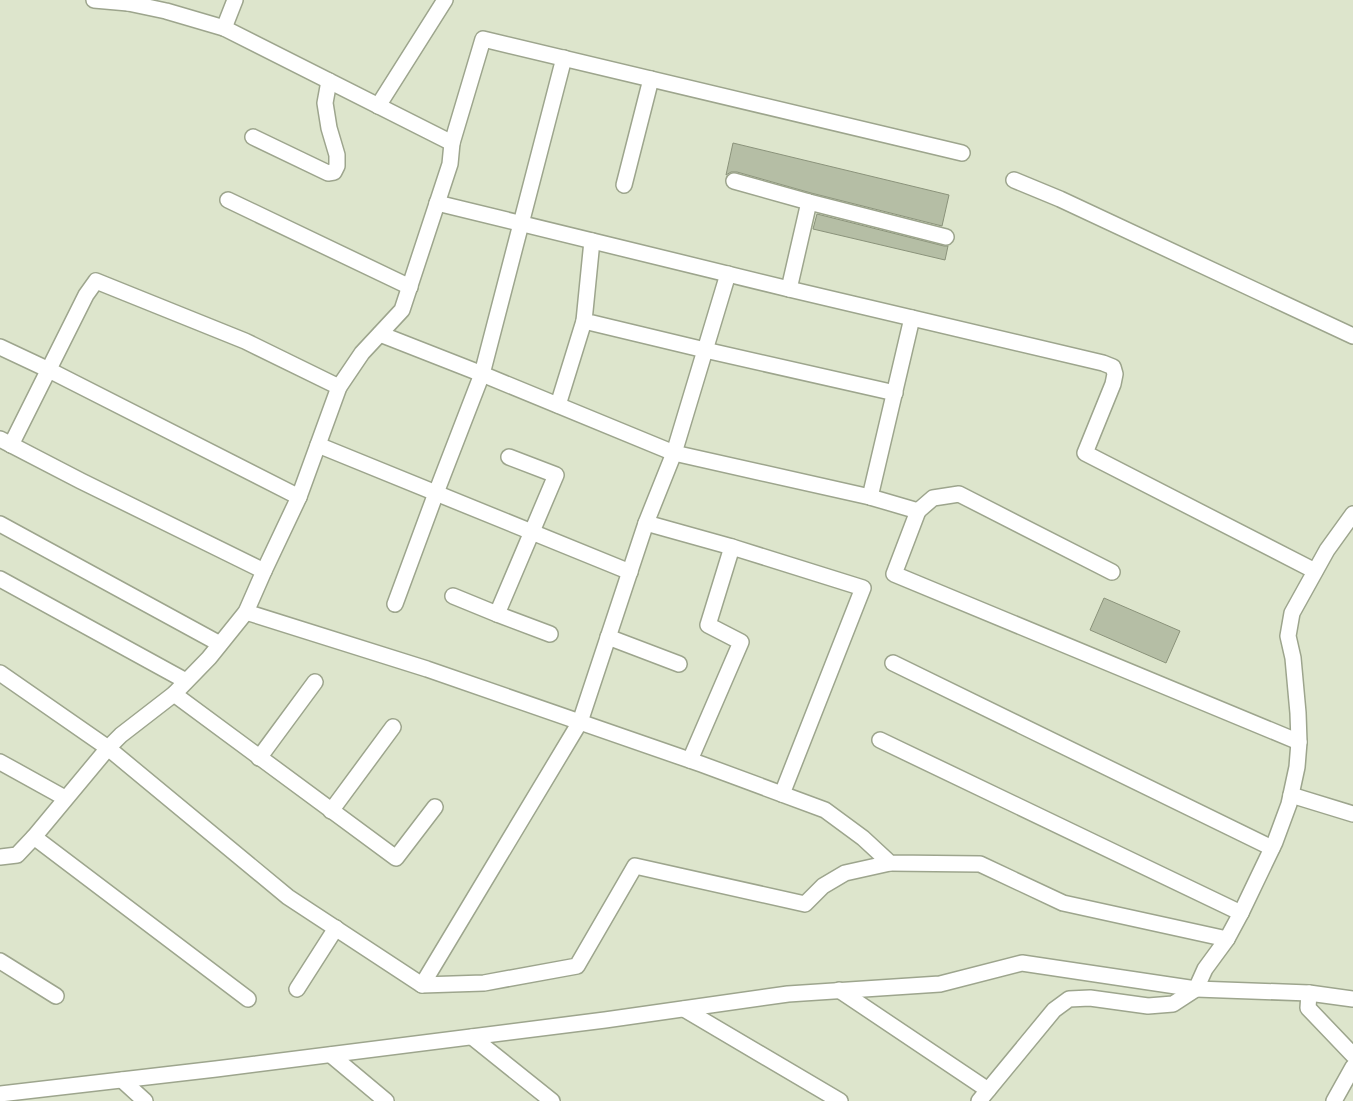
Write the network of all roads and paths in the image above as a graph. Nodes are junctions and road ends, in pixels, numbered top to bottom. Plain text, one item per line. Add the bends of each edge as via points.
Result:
1 (94, 0) edge
2 (235, 0) edge
3 (445, 0) edge
4 (128, 2) edge
5 (224, 28) junction
6 (564, 58) junction
7 (651, 79) junction
8 (329, 81) junction
9 (378, 106) junction
10 (253, 137) dead end
11 (452, 142) junction
12 (962, 153) dead end
13 (1014, 180) dead end
14 (734, 181) dead end
15 (624, 185) dead end
16 (228, 200) dead end
17 (810, 202) junction
18 (437, 203) junction
19 (521, 224) junction
20 (946, 237) dead end
21 (592, 241) junction
22 (728, 274) junction
23 (410, 287) junction
24 (789, 289) junction
25 (912, 318) junction
26 (584, 321) junction
27 (380, 334) junction
28 (1353, 336) edge
29 (0, 347) edge
30 (705, 350) junction
31 (49, 370) junction
32 (482, 374) junction
33 (339, 387) junction
34 (895, 393) junction
35 (558, 405) junction
36 (6, 442) edge
37 (318, 445) junction
38 (674, 453) junction
39 (509, 457) dead end
40 (436, 493) junction
41 (299, 496) junction
42 (870, 497) junction
43 (918, 511) junction
44 (1353, 514) edge
45 (646, 523) junction
46 (0, 524) edge
47 (531, 532) junction
48 (732, 547) junction
49 (264, 571) junction
50 (1315, 571) junction
51 (630, 572) junction
52 (1112, 572) dead end
53 (0, 579) edge
54 (453, 596) dead end
55 (395, 604) dead end
56 (246, 612) junction
57 (497, 614) junction
58 (550, 634) dead end
59 (608, 637) junction
60 (220, 644) junction
61 (679, 664) dead end
62 (893, 664) dead end
63 (0, 672) edge
64 (186, 682) junction
65 (315, 682) dead end
66 (174, 694) junction
67 (580, 722) junction
68 (393, 727) dead end
69 (880, 740) dead end
70 (1299, 742) junction
71 (108, 748) junction
72 (259, 758) junction
73 (690, 760) junction
74 (0, 762) edge
75 (782, 794) junction
76 (1291, 796) junction
77 (65, 798) junction
78 (435, 807) dead end
79 (330, 811) junction
80 (1353, 814) edge
81 (34, 837) junction
82 (1272, 848) junction
83 (0, 857) edge
84 (890, 863) junction
85 (1241, 913) junction
86 (336, 928) junction
87 (1226, 939) junction
88 (0, 961) edge
89 (422, 985) junction
90 (297, 989) dead end
91 (1196, 989) junction
92 (840, 990) junction
93 (1309, 993) junction
94 (56, 996) dead end
95 (248, 999) dead end
96 (1353, 999) edge
97 (684, 1009) junction
98 (472, 1037) junction
99 (331, 1055) junction
100 (1353, 1055) edge
101 (1353, 1067) edge
102 (122, 1080) junction
103 (0, 1094) edge
104 (984, 1095) edge
105 (144, 1101) edge
106 (386, 1101) edge
107 (552, 1101) edge
108 (840, 1101) edge
109 (1334, 1101) edge

1 - 4 street
2 - 5 street
3 - 9 street
4 - 5 street
5 - 8 street
6 - 7 street
6 - 11 street via 483,39
6 - 19 street
7 - 12 street
7 - 15 street
8 - 9 street
8 - 10 street via 325,103 336,156 334,172 328,173
9 - 11 street
11 - 18 street via 450,164
13 - 28 street via 1060,198
14 - 17 street
16 - 23 street
17 - 20 street
17 - 24 street
18 - 19 street
18 - 23 street
19 - 21 street
19 - 32 street
21 - 22 street
21 - 26 street
22 - 24 street
22 - 30 street
23 - 27 street via 402,310
24 - 25 street
25 - 34 street
25 - 50 street via 1113,366 1113,384 1086,453
26 - 30 street
26 - 35 street
27 - 32 street
27 - 33 street via 362,353
29 - 31 street
30 - 34 street
30 - 38 street
31 - 33 street via 96,281 245,341
31 - 36 street
31 - 41 street
32 - 35 street
32 - 40 street
33 - 37 street
34 - 42 street
35 - 38 street
36 - 49 street
37 - 40 street
37 - 41 street
38 - 42 street
38 - 45 street
39 - 47 street via 556,475
40 - 47 street
40 - 55 street
41 - 49 street
42 - 43 street
43 - 52 street via 933,498 959,494
43 - 70 street via 894,574
44 - 50 street
45 - 48 street
45 - 51 street
46 - 60 street
47 - 51 street
47 - 57 street
48 - 73 street via 708,624 741,642
48 - 75 street via 863,588
49 - 56 street
50 - 70 street via 1292,613 1288,636 1296,685
51 - 59 street
53 - 64 street
54 - 57 street
56 - 60 street
56 - 67 street
57 - 58 street
59 - 61 street
59 - 67 street
60 - 64 street
62 - 82 street
63 - 71 street
64 - 66 street
65 - 72 street
66 - 71 street
66 - 72 street
67 - 73 street
67 - 89 street
68 - 79 street
69 - 85 street
70 - 76 street
71 - 77 street
71 - 86 street via 288,897
72 - 79 street
73 - 75 street
74 - 77 street
75 - 84 street via 825,810
76 - 80 street
76 - 82 street
77 - 81 street
78 - 79 street via 396,858
81 - 83 street via 17,855
81 - 95 street
82 - 85 street
84 - 87 street via 980,864 1062,903
84 - 89 street via 845,872 823,886 805,904 635,866 576,966 484,983
85 - 87 street
86 - 89 street
86 - 90 street
87 - 91 street via 1204,969
88 - 94 street
91 - 92 street via 1022,963 940,984
91 - 93 street
91 - 104 street via 1173,1004 1148,1006 1090,998 1070,999 1054,1010
92 - 97 street
92 - 104 street
93 - 96 street
93 - 100 street via 1308,1008
97 - 98 street
97 - 108 street
98 - 99 street
98 - 107 street
99 - 102 street
99 - 106 street
101 - 109 street
102 - 103 street
102 - 105 street

